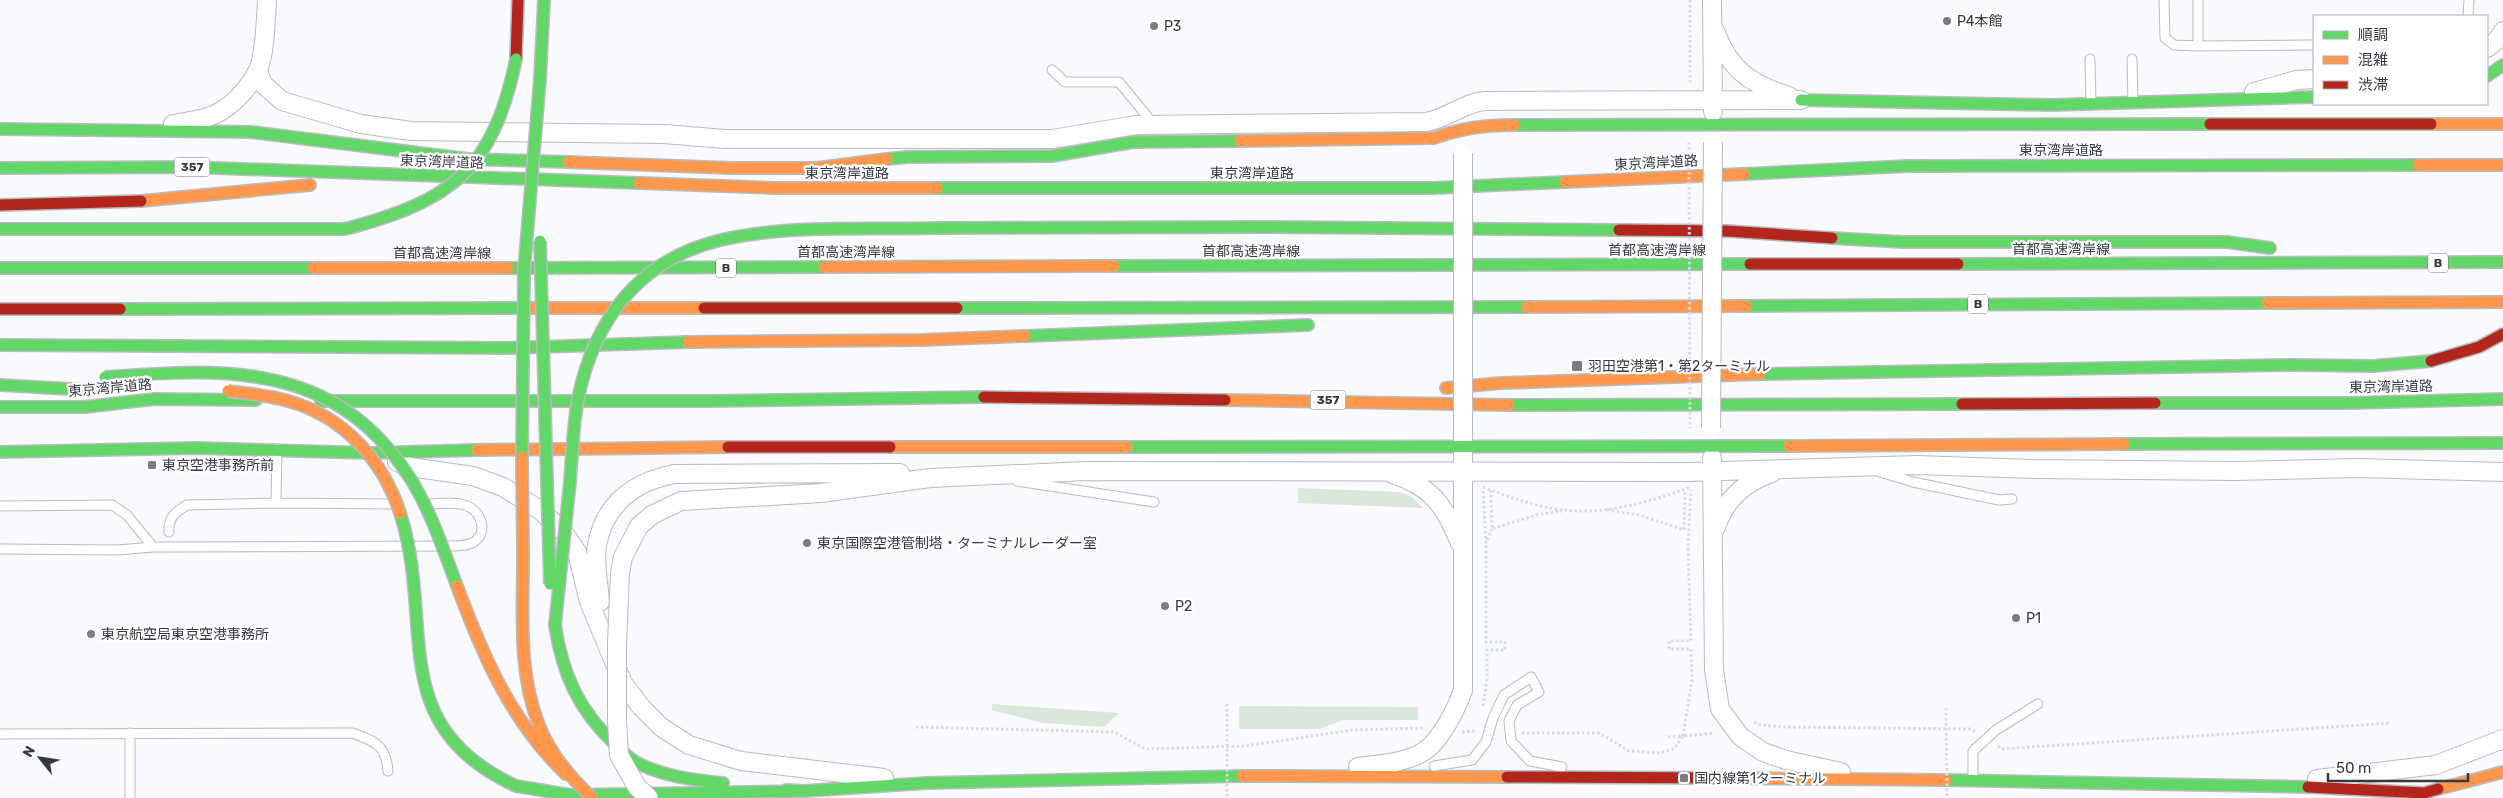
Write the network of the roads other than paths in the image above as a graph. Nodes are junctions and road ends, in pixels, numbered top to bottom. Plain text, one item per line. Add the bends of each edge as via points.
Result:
1 (267, 0) edge
2 (518, 0) edge
3 (544, 0) edge
4 (1712, 0) edge
5 (2164, 0) edge
6 (2198, 0) edge
7 (2469, 0) edge
8 (2468, 15) edge
9 (1712, 21) junction
10 (2503, 31) edge
11 (2313, 45) edge
12 (2198, 46) junction
13 (2488, 47) edge
14 (2090, 59) dead end
15 (2132, 59) dead end
16 (2503, 65) edge
17 (1052, 70) dead end
18 (258, 71) junction
19 (2488, 75) edge
20 (540, 79) junction
21 (2313, 79) edge
22 (2313, 97) edge
23 (2232, 98) junction
24 (1801, 100) junction
25 (1713, 101) junction
26 (2133, 102) junction
27 (2091, 104) junction
28 (1713, 124) junction
29 (2503, 124) edge
30 (1155, 126) junction
31 (1463, 128) junction
32 (0, 129) edge
33 (141, 130) junction
34 (2503, 165) edge
35 (0, 168) edge
36 (383, 175) junction
37 (0, 205) edge
38 (0, 229) edge
39 (2503, 262) edge
40 (2372, 263) junction
41 (0, 268) edge
42 (2503, 302) edge
43 (1452, 307) junction
44 (0, 309) edge
45 (1406, 319) dead end
46 (1317, 325) dead end
47 (2503, 334) edge
48 (0, 345) edge
49 (0, 385) edge
50 (176, 385) dead end
51 (194, 387) dead end
52 (1434, 389) dead end
53 (1416, 392) dead end
54 (2503, 399) edge
55 (154, 400) junction
56 (1378, 401) junction
57 (0, 408) edge
58 (1711, 437) junction
59 (2503, 443) edge
60 (1463, 445) junction
61 (277, 448) junction
62 (0, 451) edge
63 (372, 453) junction
64 (1867, 468) junction
65 (1381, 470) junction
66 (1712, 470) junction
67 (1783, 470) junction
68 (1464, 471) junction
69 (2503, 472) edge
70 (992, 476) junction
71 (930, 478) junction
72 (2012, 499) dead end
73 (1154, 502) dead end
74 (276, 503) junction
75 (0, 506) edge
76 (169, 532) dead end
77 (1713, 534) junction
78 (153, 547) junction
79 (0, 549) edge
80 (1464, 551) junction
81 (555, 625) junction
82 (601, 625) junction
83 (2038, 704) dead end
84 (130, 733) junction
85 (0, 734) edge
86 (2503, 739) edge
87 (388, 771) dead end
88 (2503, 772) edge
89 (1299, 775) junction
90 (568, 776) junction
91 (1410, 776) junction
92 (1627, 777) junction
93 (1876, 779) junction
94 (1973, 780) junction
95 (927, 783) junction
96 (2267, 785) junction
97 (804, 791) junction
98 (130, 798) edge
99 (592, 798) edge
100 (649, 798) edge

1 - 18 street
2 - 38 main road, bridge via 516,59 506,108 486,147 470,168 439,195 382,221 345,229
3 - 20 main road
4 - 9 street
5 - 12 lane via 2165,38 2174,45
6 - 12 lane
7 - 8 lane
9 - 24 street via 1728,60 1741,73 1757,85
9 - 25 street
10 - 13 street
11 - 12 lane
14 - 27 lane
15 - 26 lane
16 - 19 main road
17 - 30 lane via 1065,82 1119,82
18 - 30 street via 263,84 282,102 361,124 411,131 664,134 725,139 1052,139 1125,126
18 - 33 street via 239,97 221,111 204,118
20 - 81 main road, bridge via 549,580
20 - 90 main road, bridge via 524,286 525,659 534,711 543,734
21 - 23 street via 2296,80
22 - 23 main road
23 - 26 main road
24 - 25 street
24 - 27 main road
25 - 28 street
25 - 30 street via 1484,101 1471,103 1441,119 1426,122
26 - 27 main road
28 - 29 main road
28 - 31 main road via 1483,125
28 - 58 street, bridge
31 - 33 main road via 1434,138 1133,142 1052,156 907,157 817,168 468,159 251,132
31 - 60 street, bridge
32 - 33 main road
34 - 36 main road, 東京湾岸道路 / 357 via 1908,166 1432,188 775,188
35 - 36 main road, 東京湾岸道路 / 357 via 189,167
36 - 37 main road via 187,198 96,204
39 - 40 main road, 首都高速湾岸線 / B
40 - 41 main road, 首都高速湾岸線 / B
40 - 81 main road, bridge via 2227,242 1903,242 1687,231 936,228 784,231 739,236 688,250 665,262 625,294 596,343 578,400
42 - 43 main road, B
43 - 44 main road, B
43 - 45 main road
46 - 48 main road via 863,342 506,348
47 - 52 main road via 2449,357 2418,363 1731,374 1501,383
49 - 55 main road via 102,392
50 - 90 main road, bridge via 100,377 168,372 275,378 319,392 366,423 393,450 410,477 482,652 521,723 548,759
51 - 97 main road, bridge via 257,395 295,404 338,426 366,449 379,466 403,514 412,558 419,661 437,718 452,743 494,777 516,786 570,795
53 - 56 main road
54 - 56 main road, 東京湾岸道路 / 357 via 2330,403 1504,405
55 - 56 main road, 東京湾岸道路 / 357 via 713,401 1016,396
55 - 57 main road, 東京湾岸道路 / 357 via 85,407
58 - 59 main road via 1979,446
58 - 60 main road
58 - 66 street
60 - 63 main road via 584,447
60 - 68 street
61 - 62 main road
61 - 63 main road
61 - 74 lane
63 - 82 street via 410,467 473,476 503,487 540,510 563,531 577,552 590,602
64 - 67 street
64 - 69 street via 1917,465 2033,469 2235,471 2358,468
64 - 72 lane via 1913,482 1998,500
65 - 68 street
65 - 70 street via 1086,471
65 - 80 street via 1409,479 1441,503
66 - 67 street
66 - 68 street
66 - 77 street
67 - 77 street via 1761,477 1734,496 1722,511
68 - 80 street
70 - 71 street
70 - 73 lane
71 - 82 street via 896,472 674,474 637,485 610,513 597,546
71 - 100 street, bridge via 821,493 681,501 659,510 639,526 623,557 620,574 617,662 619,755 636,787
74 - 76 lane via 187,505 176,511 168,522
74 - 78 lane via 466,505 480,516 482,532 477,540 462,546
75 - 78 lane via 112,505 127,515
77 - 93 street via 1714,670 1720,709 1740,736 1763,752
78 - 79 lane via 118,550
80 - 89 street via 1463,690 1456,711 1427,749 1410,757
81 - 97 main road via 558,651 582,710 637,763 694,781
82 - 95 street via 623,683 661,727 689,745 741,760
83 - 94 lane via 1996,730 1973,751
84 - 85 lane
84 - 87 lane via 352,733 383,748
84 - 98 lane
86 - 96 street via 2436,766
88 - 96 main road via 2424,793
89 - 91 main road
89 - 95 main road
90 - 99 main road, bridge
91 - 92 main road
91 - 92 lane via 1427,767 1472,760 1486,742 1504,695 1531,677 1538,692 1517,705 1509,721 1511,740 1530,761
92 - 93 main road
93 - 94 main road
94 - 96 main road
95 - 97 main road

